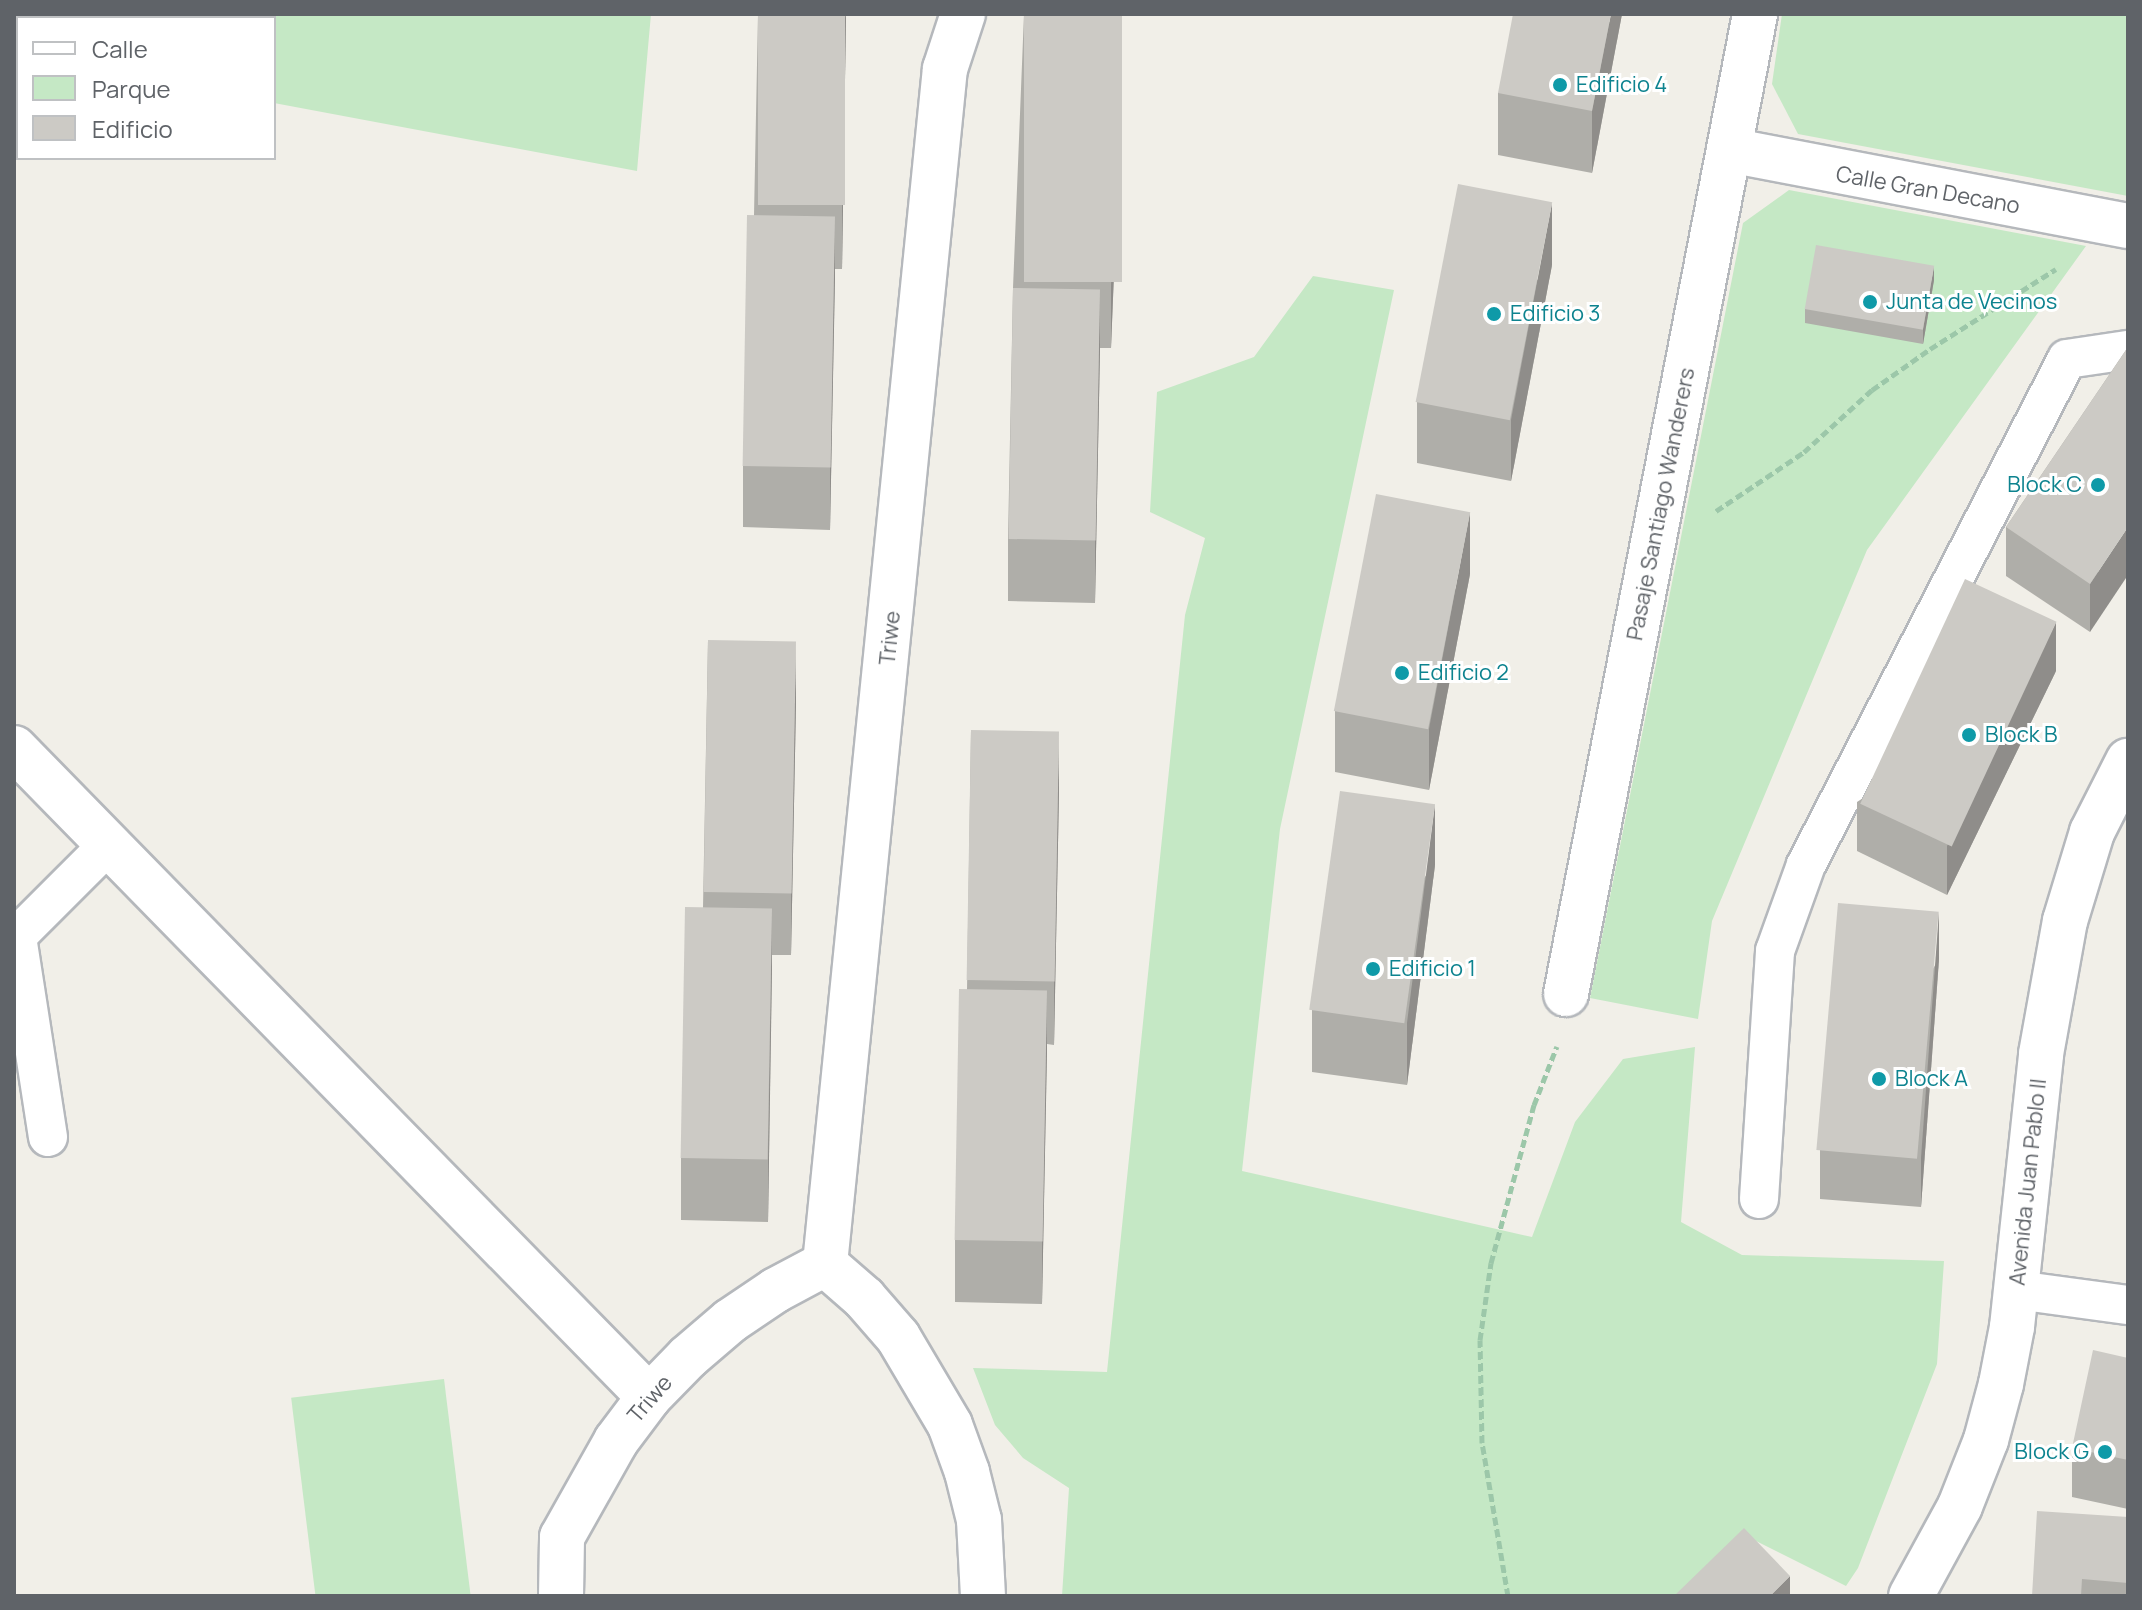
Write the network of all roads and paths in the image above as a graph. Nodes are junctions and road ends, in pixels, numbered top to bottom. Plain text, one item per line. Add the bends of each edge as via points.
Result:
1 (963, 14) edge
2 (1755, 14) edge
3 (1729, 150) junction
4 (2128, 226) edge
5 (2063, 265) dead end
6 (2128, 350) edge
7 (1705, 519) dead end
8 (14, 748) edge
9 (2124, 775) edge
10 (107, 846) junction
11 (1566, 994) joint
12 (48, 1137) dead end
13 (1759, 1199) dead end
14 (825, 1264) junction
15 (2017, 1290) junction
16 (2128, 1305) edge
17 (649, 1397) junction
18 (561, 1596) edge
19 (983, 1596) edge
20 (1508, 1596) edge
21 (1911, 1596) edge

1 - 14 street, Triwe via 945,69
2 - 3 street, Pasaje Santiago Wanderers
3 - 4 street, Calle Gran Decano
3 - 11 street, Pasaje Santiago Wanderers
5 - 7 path via 1872,390 1804,452
6 - 13 lane via 2067,359 1806,865 1775,951
8 - 10 street
9 - 15 street, Avenida Juan Pablo II via 2092,832 2065,921 2041,1054
10 - 12 lane via 17,936
10 - 17 street
11 - 20 path via 1557,1046 1534,1105 1491,1263 1480,1340 1482,1443
14 - 17 street, Triwe via 730,1321
14 - 19 street via 898,1337 950,1425 979,1520
15 - 16 lane
15 - 21 street, Avenida Juan Pablo II via 1986,1440 1960,1506
17 - 18 street, Triwe via 616,1441 562,1537

